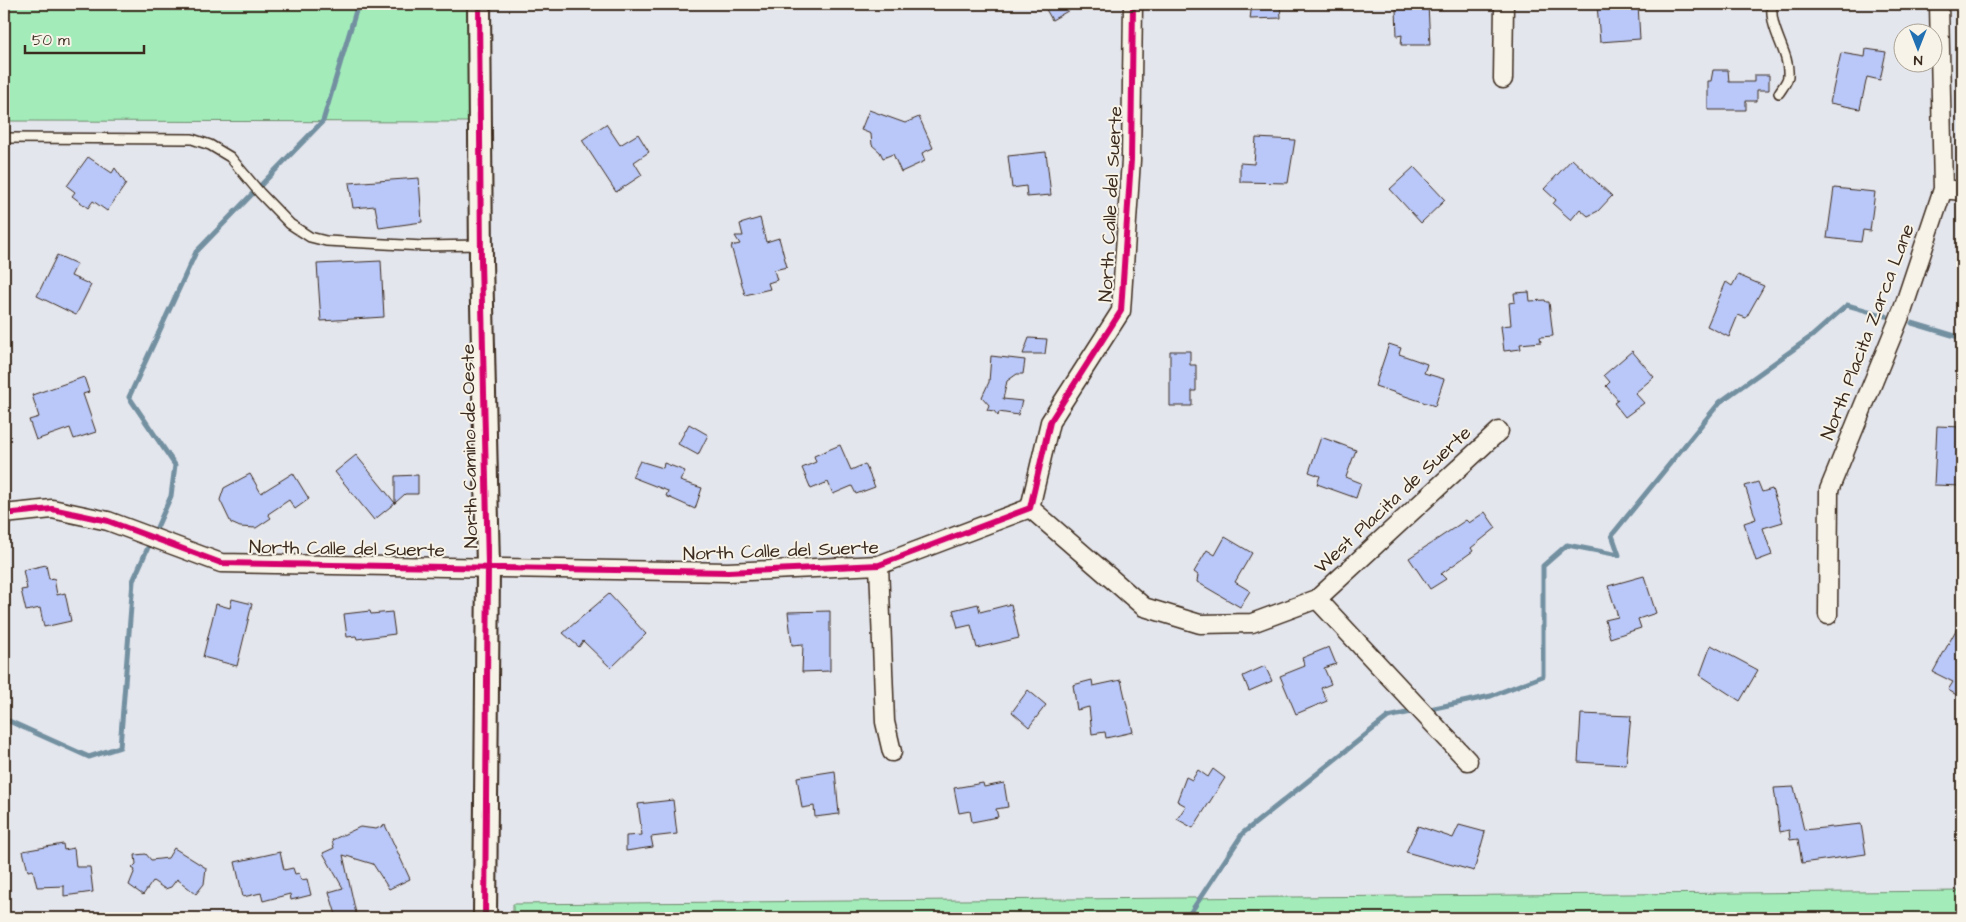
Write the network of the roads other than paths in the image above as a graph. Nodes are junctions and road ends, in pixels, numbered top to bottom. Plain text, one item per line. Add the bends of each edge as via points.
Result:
1 (479, 4) edge
2 (1133, 4) edge
3 (1504, 4) edge
4 (1772, 4) edge
5 (1939, 4) edge
6 (1503, 79) dead end
7 (1779, 93) dead end
8 (4, 138) edge
9 (1943, 190) junction
10 (1962, 191) edge
11 (481, 245) junction
12 (1499, 431) dead end
13 (1030, 508) junction
14 (4, 514) edge
15 (879, 565) junction
16 (488, 566) junction
17 (1316, 599) junction
18 (1828, 616) dead end
19 (892, 752) dead end
20 (1468, 762) dead end
21 (485, 918) edge

1 - 11 street, North Camino de Oeste
2 - 13 street, North Calle del Suerte via 1132,160 1121,311 1050,422
3 - 6 street
4 - 7 lane via 1773,26 1788,77
5 - 9 street, North Placita Zarca Lane
8 - 11 lane via 192,139 230,157 284,218 310,238 352,243
9 - 10 street
9 - 18 street, North Placita Zarca Lane via 1904,309 1829,490
11 - 16 street, North Camino de Oeste
12 - 17 street, West Placita de Suerte
13 - 15 street, North Calle del Suerte
13 - 17 street, West Placita de Suerte via 1144,607 1200,624 1252,623
14 - 16 street, North Calle del Suerte via 52,509 108,521 221,563
15 - 16 street, North Calle del Suerte via 728,572
15 - 19 street, North Calle del Suerte via 885,722
16 - 21 street, North Camino de Oeste
17 - 20 street, West Placita de Suerte

